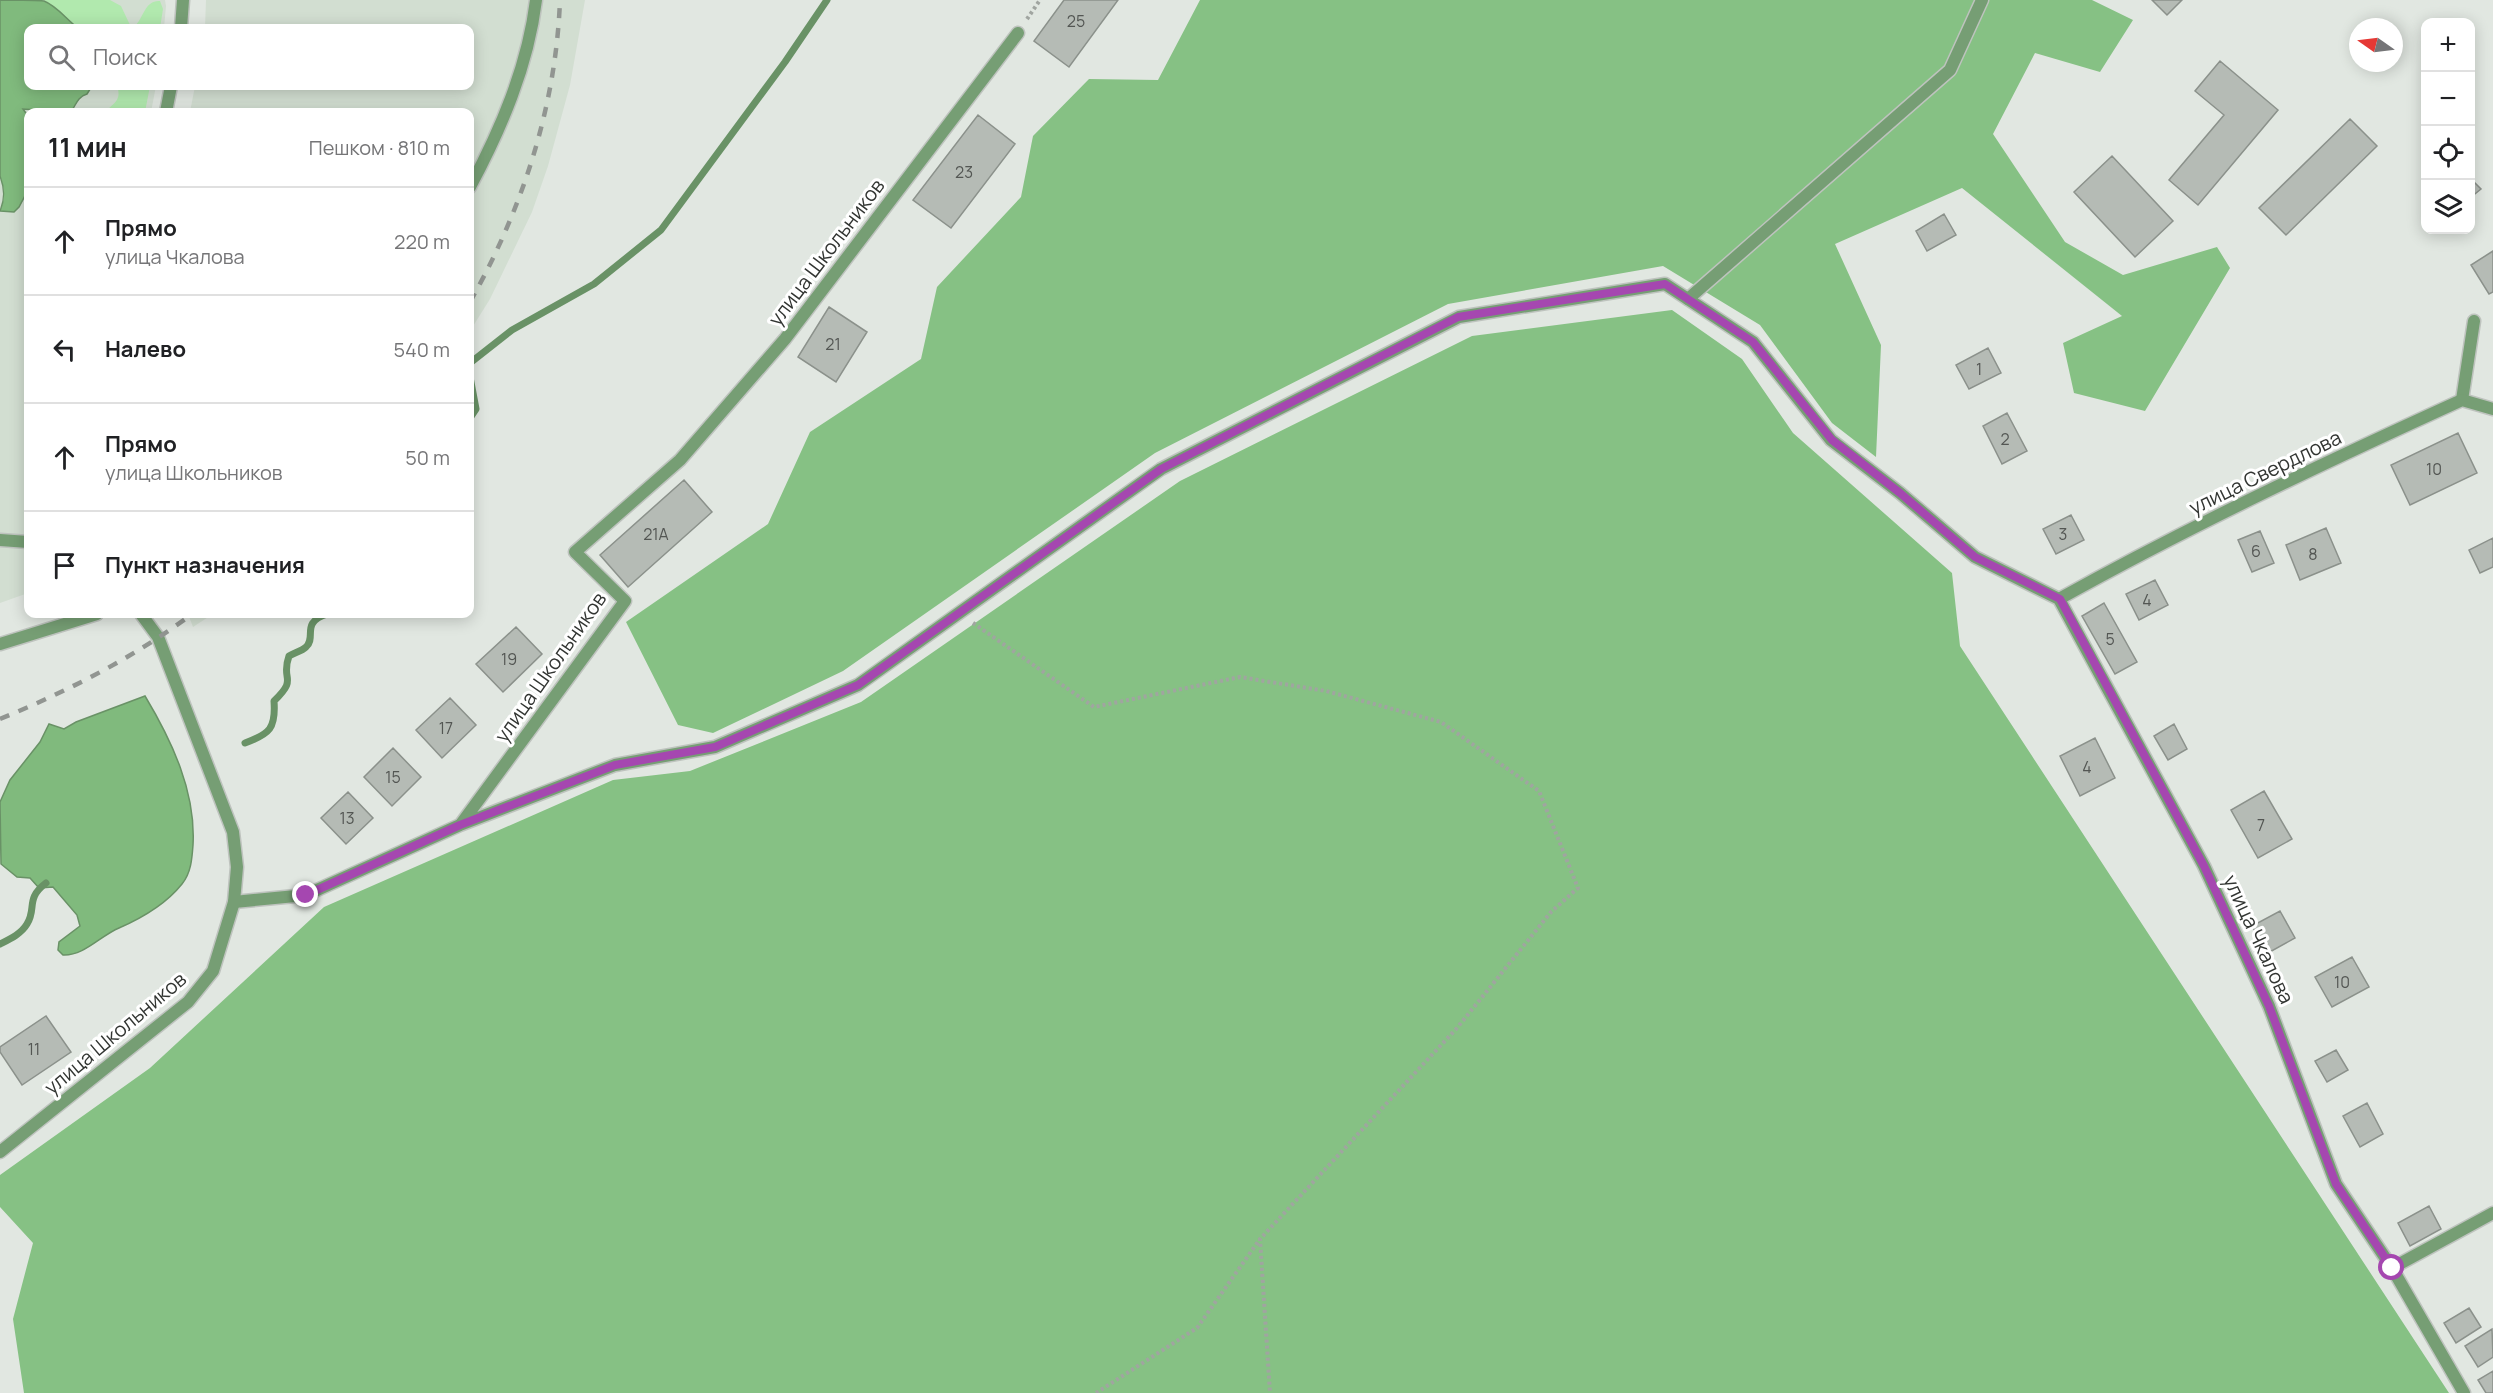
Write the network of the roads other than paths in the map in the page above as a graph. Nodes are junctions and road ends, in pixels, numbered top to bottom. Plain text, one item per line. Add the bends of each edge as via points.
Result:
1 (183, 0) edge
2 (536, 0) edge
3 (1982, 0) edge
4 (181, 24) edge
5 (1018, 33) road end
6 (170, 90) edge
7 (167, 108) edge
8 (474, 179) edge
9 (1688, 299) junction
10 (2474, 321) dead end
11 (2462, 400) junction
12 (2493, 409) edge
13 (0, 540) edge
14 (24, 542) edge
15 (2060, 599) junction
16 (84, 618) edge
17 (144, 618) edge
18 (0, 644) edge
19 (460, 825) junction
20 (234, 902) junction
21 (0, 1152) edge
22 (2493, 1213) edge
23 (2392, 1268) junction
24 (2464, 1393) edge

1 - 4 street
2 - 8 street via 513,94
3 - 9 street via 1950,70
5 - 19 street, улица Школьников via 785,339 680,460 575,552 625,602
6 - 7 street
9 - 15 street via 1753,342 1832,440 1975,557
9 - 19 street via 1665,284 1458,317 1161,469 858,685 715,747 615,765
10 - 11 street
11 - 12 street
11 - 15 street, улица Свердлова via 2296,476
13 - 14 street
15 - 23 street, улица Чкалова via 2204,866 2269,1006 2336,1184
16 - 18 street
17 - 20 street via 158,637 233,832 237,867
19 - 20 street, улица Школьников via 306,895
20 - 21 street, улица Школьников via 213,971 188,1002
22 - 23 street
23 - 24 street, улица Чкалова

